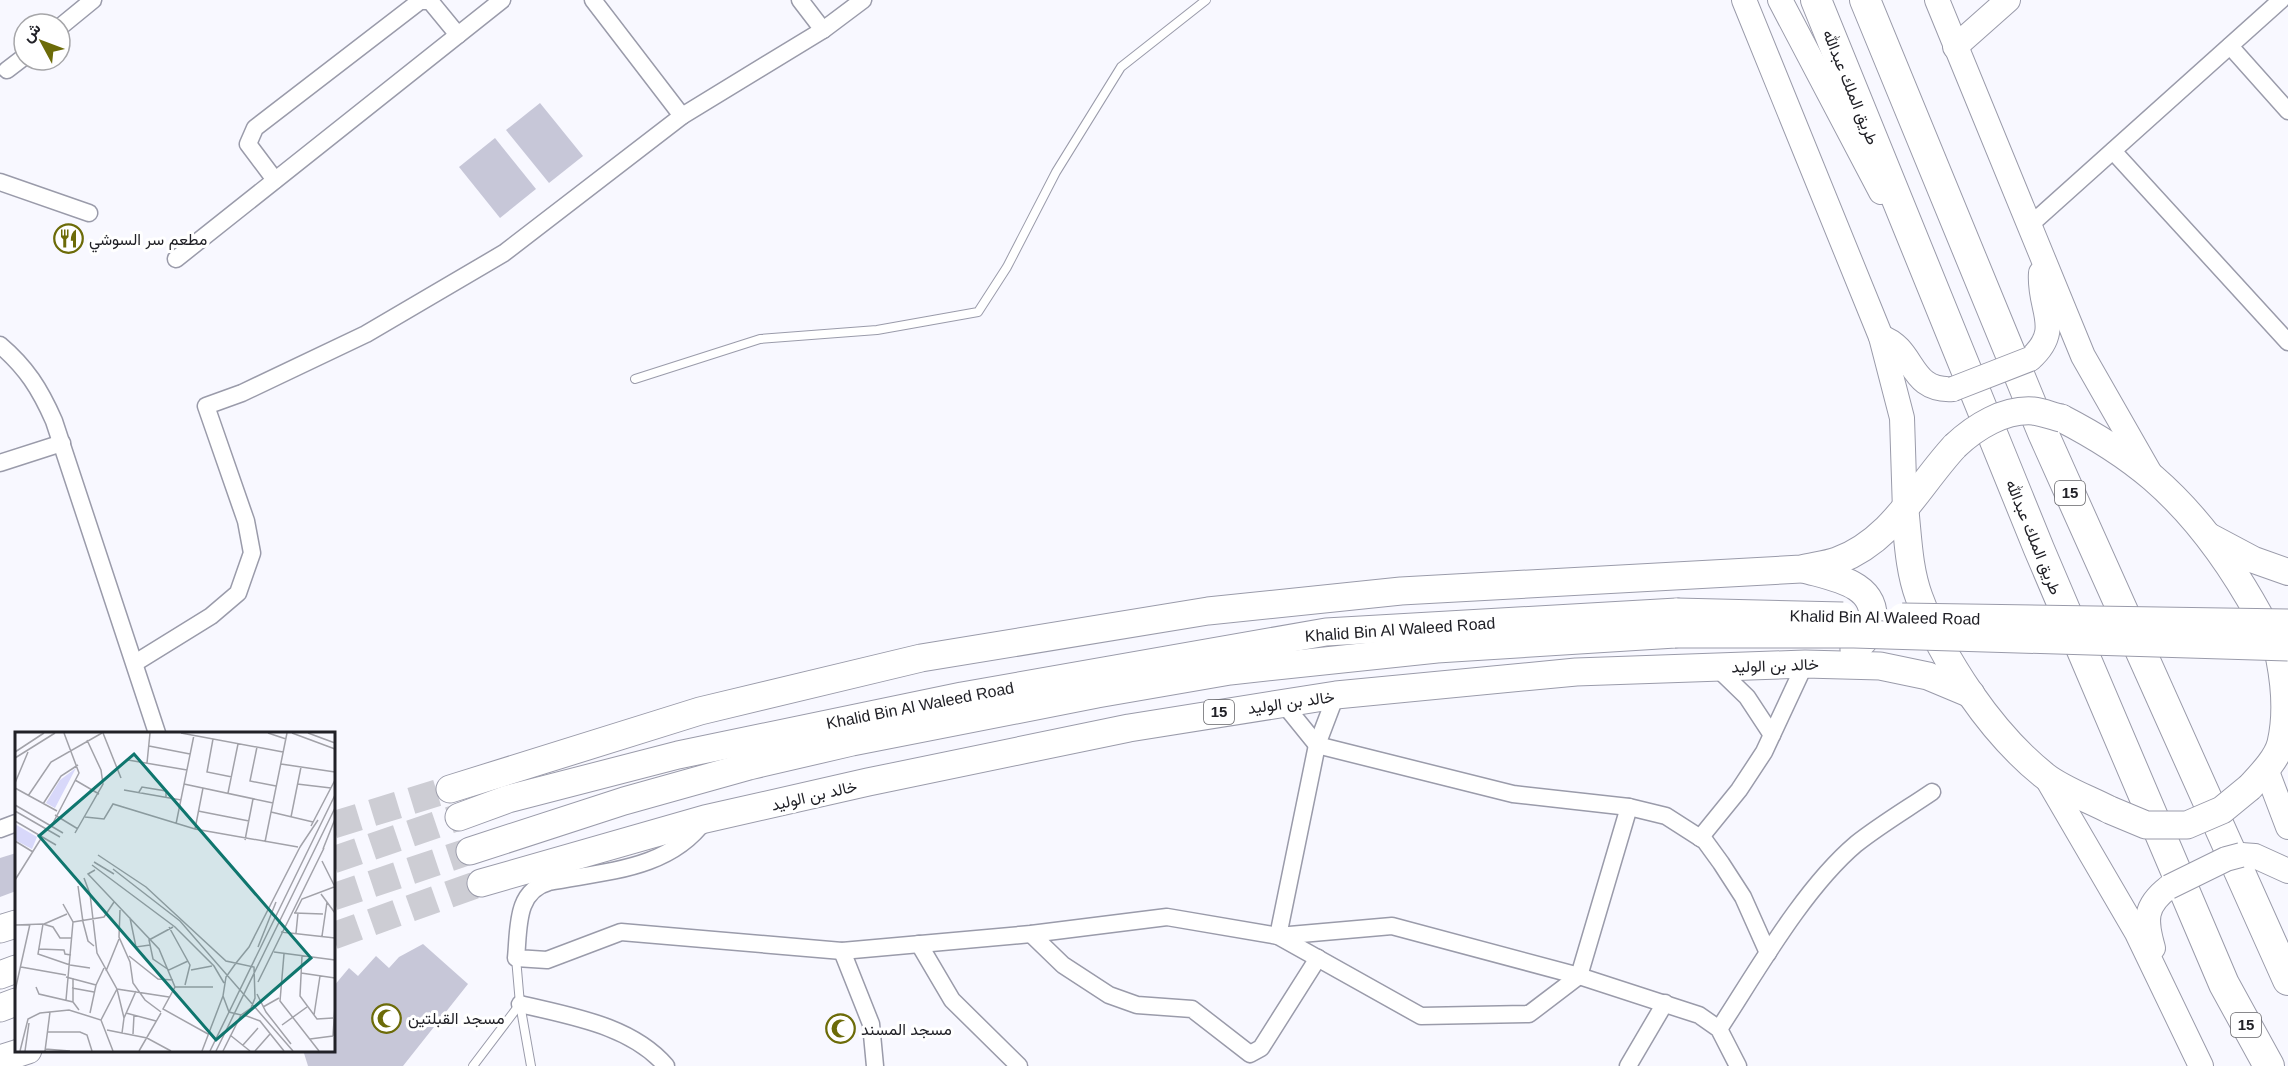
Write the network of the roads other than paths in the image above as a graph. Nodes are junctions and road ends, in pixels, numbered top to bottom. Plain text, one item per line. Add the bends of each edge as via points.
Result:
1 (93, 0) edge
2 (502, 0) edge
3 (593, 0) edge
4 (800, 0) edge
5 (863, 0) edge
6 (1206, 0) edge
7 (1744, 0) edge
8 (1780, 0) edge
9 (1816, 0) edge
10 (1865, 0) edge
11 (1937, 0) edge
12 (2008, 0) edge
13 (2281, 0) edge
14 (72, 17) edge
15 (823, 30) junction
16 (458, 35) junction
17 (2230, 46) junction
18 (1955, 47) junction
19 (12, 66) edge
20 (7, 70) dead end
21 (2288, 111) edge
22 (682, 116) junction
23 (2113, 151) junction
24 (275, 180) junction
25 (0, 182) edge
26 (89, 213) dead end
27 (2029, 226) junction
28 (176, 259) dead end
29 (2044, 262) junction
30 (1937, 298) junction
31 (1881, 337) junction
32 (2288, 342) edge
33 (0, 345) edge
34 (635, 379) dead end
35 (62, 443) junction
36 (0, 463) edge
37 (2153, 477) junction
38 (1905, 511) junction
39 (2207, 535) junction
40 (1801, 569) junction
41 (2288, 572) edge
42 (1676, 623) junction
43 (2288, 623) edge
44 (2288, 647) edge
45 (135, 663) junction
46 (1816, 664) junction
47 (1716, 667) junction
48 (1971, 694) junction
49 (1336, 695) junction
50 (1283, 703) junction
51 (157, 732) edge
52 (1772, 735) junction
53 (2284, 741) edge
54 (1317, 745) junction
55 (2046, 777) junction
56 (2258, 778) junction
57 (450, 789) tunnel mouth
58 (1932, 792) dead end
59 (1629, 807) junction
60 (459, 817) tunnel mouth
61 (705, 819) junction
62 (15, 824) edge
63 (2288, 827) edge
64 (0, 829) edge
65 (1700, 837) junction
66 (470, 851) tunnel mouth
67 (2288, 871) edge
68 (480, 883) tunnel mouth
69 (1030, 934) junction
70 (1278, 936) junction
71 (919, 944) junction
72 (842, 951) junction
73 (1768, 953) junction
74 (516, 958) junction
75 (1318, 958) junction
76 (15, 969) edge
77 (0, 975) edge
78 (1579, 976) junction
79 (2288, 980) edge
80 (2161, 987) junction
81 (15, 1002) edge
82 (1665, 1003) junction
83 (520, 1004) junction
84 (0, 1008) edge
85 (1719, 1029) junction
86 (529, 1051) junction
87 (473, 1066) edge
88 (526, 1066) edge
89 (531, 1066) edge
90 (666, 1066) edge
91 (875, 1066) edge
92 (1019, 1066) edge
93 (1628, 1066) edge
94 (1738, 1066) edge
95 (2201, 1066) edge
96 (2269, 1066) edge

1 - 14 street
2 - 16 street
3 - 22 street
4 - 15 street
5 - 15 street
6 - 34 lane via 1122,67 1056,172 1007,267 978,312 878,330 760,339
7 - 31 main road
8 - 30 main road
9 - 30 highway, طريق الملك عبدالله / 15
10 - 79 highway, 15 via 2043,433
11 - 18 main road
12 - 18 main road
13 - 17 street
15 - 22 street
16 - 24 street
16 - 24 street via 430,1 420,1 255,129 248,144
17 - 21 street
17 - 23 street
18 - 27 main road
19 - 20 street
22 - 45 street via 504,253 437,294 366,334 206,406 246,521 252,554 238,593 211,616
23 - 27 street
23 - 32 street
24 - 28 street
25 - 26 street
27 - 29 main road
29 - 31 main road, bridge via 2041,294 2049,329 2043,346 2030,359 1953,389 1928,385 1916,375 1901,349
29 - 37 main road via 2083,356
30 - 96 highway, طريق الملك عبدالله / 15 via 2224,984
31 - 38 main road via 1902,418
33 - 35 street via 21,363 40,388
35 - 36 street
35 - 45 street
37 - 38 highway, 15, bridge via 2061,418 2033,411 2004,416 1978,427 1931,472
37 - 39 highway, 15
38 - 40 highway, 15 via 1868,545 1836,561
38 - 48 highway, 15 via 1919,597
39 - 41 main road via 2254,560
39 - 53 highway, 15 via 2241,581 2280,659
40 - 46 highway, 15 via 1859,587 1874,612 1872,630 1858,646
40 - 57 highway, 15 via 1401,591 1208,611 921,658 700,711
42 - 43 highway, Khalid Bin Al Waleed Road, bridge
42 - 44 highway, Khalid Bin Al Waleed Road, bridge via 1854,634
42 - 60 highway, Khalid Bin Al Waleed Road via 1326,632 962,696 678,755 508,800
42 - 66 highway, Khalid Bin Al Waleed Road via 1230,671 1098,693 748,766
45 - 51 street
46 - 47 highway, خالد بن الوليد / 15
46 - 48 highway, خالد بن الوليد / 15 via 1865,664 1928,676
46 - 52 street
47 - 49 highway, خالد بن الوليد / 15 via 1576,672
47 - 52 street via 1747,697
48 - 55 highway, 15 via 1993,723
49 - 50 highway, خالد بن الوليد / 15
49 - 54 street
50 - 54 street
50 - 61 highway, خالد بن الوليد / 15 via 1129,728
52 - 65 street via 1739,790
53 - 56 highway, 15
54 - 59 street via 1513,794
54 - 70 street
55 - 56 highway, 15, bridge via 2146,825 2187,825 2222,810
55 - 80 main road via 2137,933
56 - 63 main road
58 - 73 street via 1855,845 1828,873
59 - 65 street via 1666,816
59 - 78 street
61 - 68 highway, خالد بن الوليد / 15
61 - 74 street via 684,844 656,860 535,888 521,908
62 - 64 street
65 - 73 street via 1743,897
67 - 80 main road, bridge via 2256,856 2241,855 2169,887 2154,901 2147,920
69 - 70 street via 1167,917
69 - 71 street
69 - 75 street via 1063,965 1109,995 1137,1005 1192,1009 1250,1054 1261,1048
70 - 75 street
70 - 78 street via 1392,926
71 - 72 street
71 - 92 street via 952,1000
72 - 74 street via 621,932 547,960
72 - 91 street via 871,1024
73 - 85 street
74 - 83 lane
75 - 78 street via 1421,1016 1529,1014
76 - 77 highway
78 - 82 street
80 - 95 main road
81 - 84 highway
82 - 85 street via 1700,1015
82 - 93 street
83 - 86 lane
83 - 87 lane
83 - 90 street via 601,1024 656,1053
85 - 94 street
86 - 88 lane
86 - 89 lane

